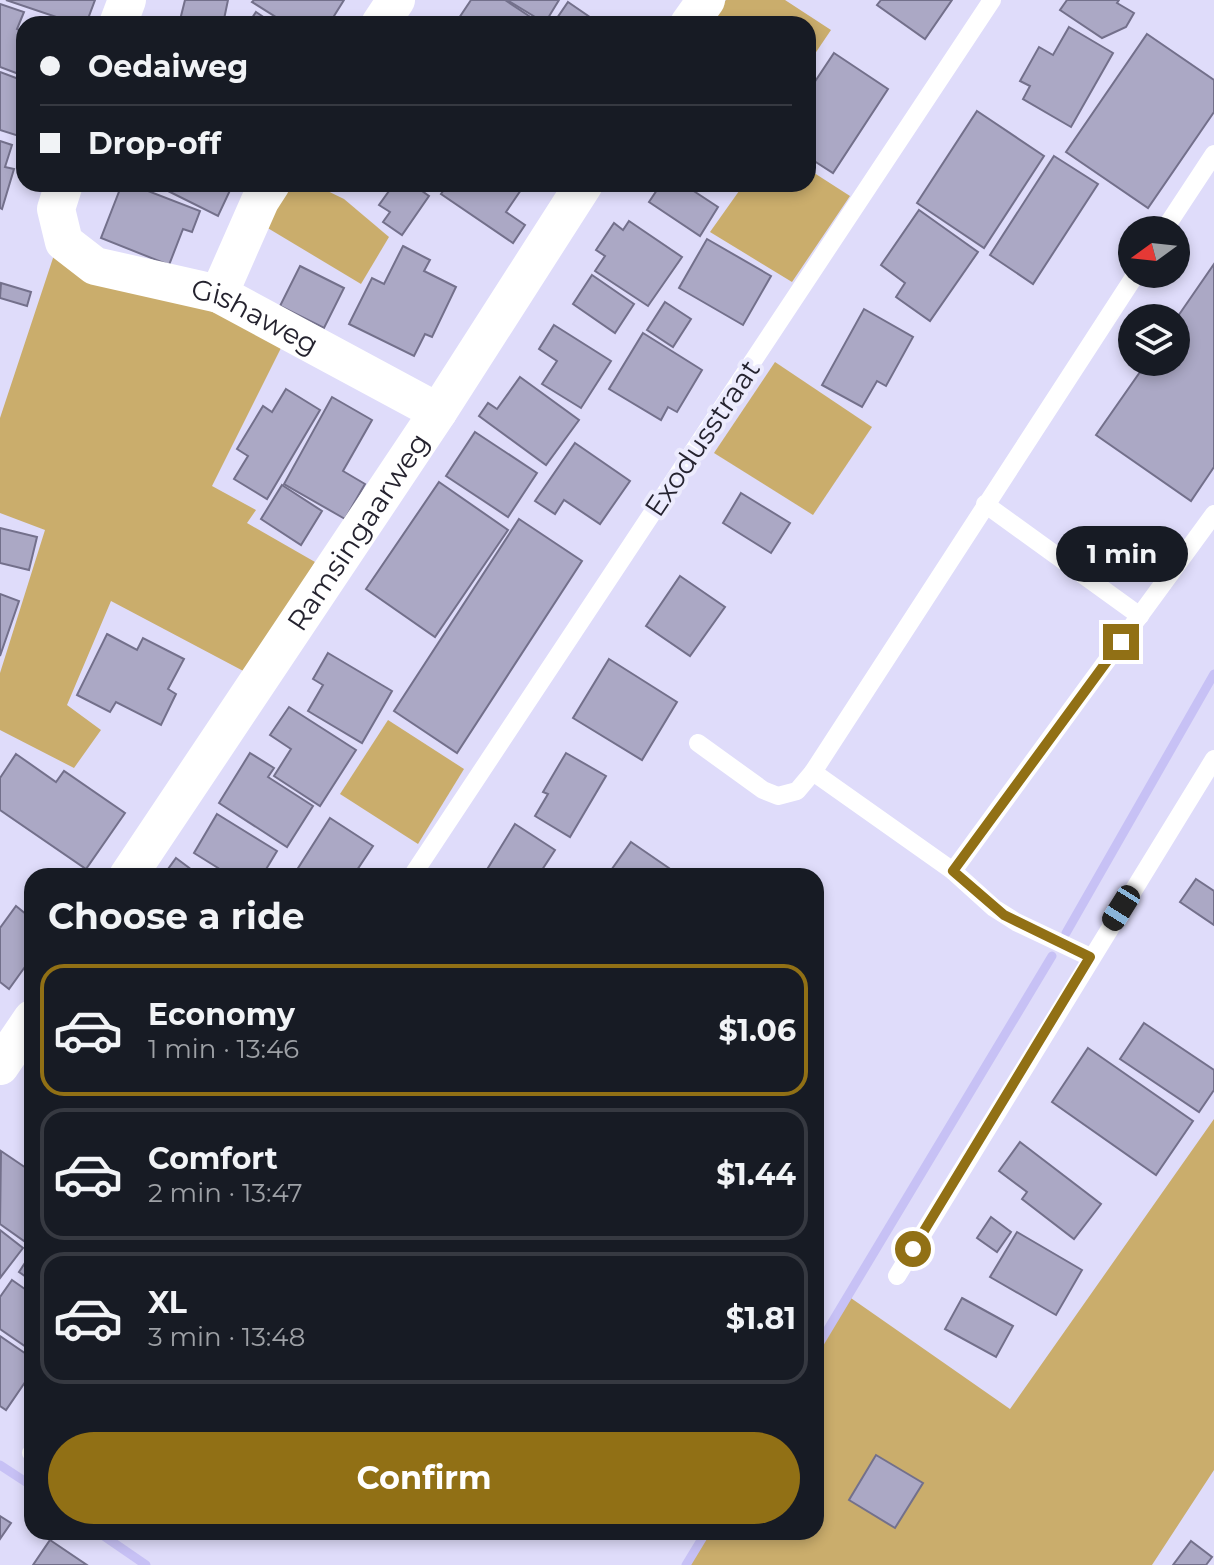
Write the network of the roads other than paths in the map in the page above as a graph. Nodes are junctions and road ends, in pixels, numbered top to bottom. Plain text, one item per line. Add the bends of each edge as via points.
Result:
1 (992, 0) edge
2 (1214, 154) edge
3 (61, 192) edge
4 (266, 192) edge
5 (579, 192) edge
6 (1173, 216) edge
7 (1127, 288) edge
8 (219, 294) junction
9 (438, 412) junction
10 (985, 504) junction
11 (1214, 514) edge
12 (1140, 616) junction
13 (698, 743) dead end
14 (1214, 759) edge
15 (813, 772) junction
16 (133, 868) edge
17 (417, 868) edge
18 (953, 871) junction
19 (1090, 957) junction
20 (897, 1276) dead end

1 - 17 lane, Exodusstraat
2 - 6 lane
3 - 8 street, Gishaweg via 56,209 64,242 95,266
4 - 8 street
5 - 9 street, Ramsingaarweg
7 - 10 lane
8 - 9 street, Gishaweg
9 - 16 street, Ramsingaarweg
10 - 12 lane
10 - 15 lane
11 - 12 lane
12 - 18 lane
13 - 15 lane via 778,796 797,791
14 - 19 lane
15 - 18 lane
18 - 19 lane via 1004,915
19 - 20 lane

